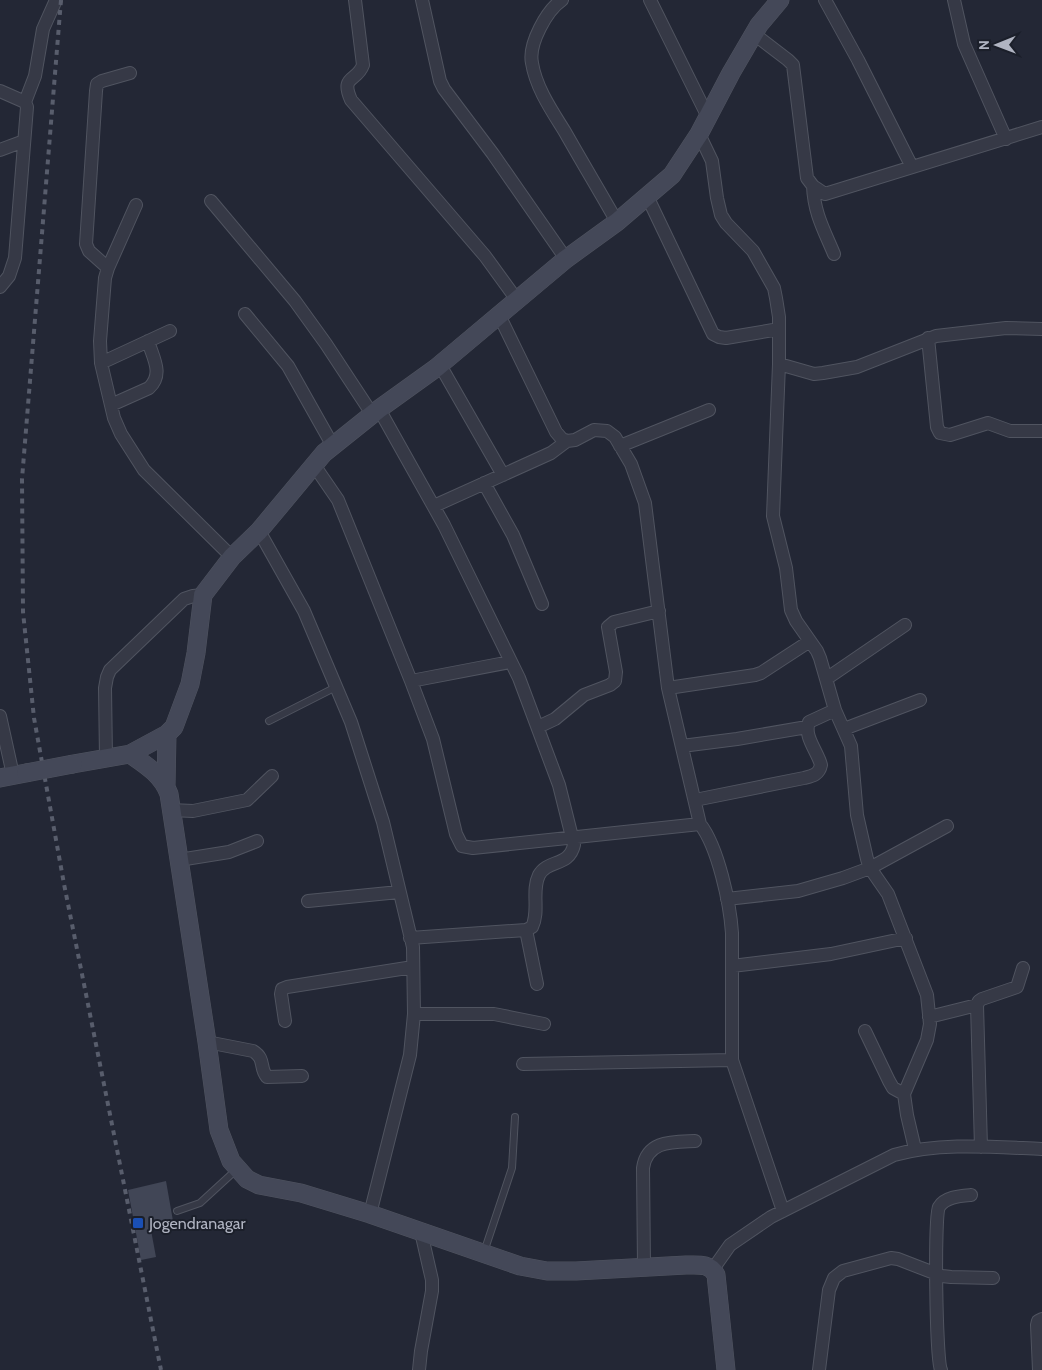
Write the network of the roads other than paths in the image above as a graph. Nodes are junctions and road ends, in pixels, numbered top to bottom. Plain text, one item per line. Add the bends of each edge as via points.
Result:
1 (56, 0) edge
2 (355, 0) edge
3 (422, 0) edge
4 (562, 0) edge
5 (650, 0) edge
6 (780, 0) edge
7 (825, 0) edge
8 (954, 0) edge
9 (754, 34) junction
10 (130, 73) dead end
11 (0, 91) edge
12 (24, 102) junction
13 (708, 117) junction
14 (1042, 127) edge
15 (699, 134) junction
16 (1006, 139) junction
17 (24, 140) junction
18 (0, 150) edge
19 (912, 167) junction
20 (813, 186) junction
21 (647, 196) junction
22 (211, 200) dead end
23 (136, 205) dead end
24 (617, 222) junction
25 (834, 254) dead end
26 (566, 259) junction
27 (108, 268) junction
28 (0, 287) edge
29 (517, 300) junction
30 (245, 314) dead end
31 (499, 315) junction
32 (779, 329) junction
33 (1042, 329) edge
34 (170, 331) dead end
35 (928, 338) junction
36 (148, 341) junction
37 (101, 363) junction
38 (779, 364) junction
39 (440, 365) junction
40 (111, 405) junction
41 (709, 410) dead end
42 (376, 411) junction
43 (1042, 431) edge
44 (567, 442) junction
45 (333, 446) junction
46 (620, 446) junction
47 (314, 465) junction
48 (503, 474) junction
49 (484, 483) junction
50 (434, 506) junction
51 (259, 531) junction
52 (232, 557) junction
53 (203, 596) junction
54 (542, 604) dead end
55 (659, 610) junction
56 (905, 626) dead end
57 (810, 641) junction
58 (510, 662) junction
59 (826, 679) junction
60 (411, 681) junction
61 (336, 687) junction
62 (668, 688) junction
63 (920, 700) dead end
64 (836, 710) junction
65 (0, 716) edge
66 (269, 721) dead end
67 (538, 727) junction
68 (807, 727) junction
69 (844, 729) junction
70 (167, 734) junction
71 (682, 746) junction
72 (130, 754) junction
73 (106, 758) junction
74 (13, 775) edge
75 (272, 776) dead end
76 (166, 786) junction
77 (695, 800) junction
78 (171, 810) junction
79 (700, 824) junction
80 (947, 826) dead end
81 (572, 838) junction
82 (257, 841) dead end
83 (179, 860) junction
84 (870, 868) junction
85 (399, 892) junction
86 (727, 899) junction
87 (308, 901) dead end
88 (526, 930) junction
89 (410, 938) junction
90 (906, 938) junction
91 (732, 966) junction
92 (413, 968) junction
93 (1024, 968) dead end
94 (537, 984) dead end
95 (977, 1005) junction
96 (414, 1014) junction
97 (929, 1017) junction
98 (285, 1022) dead end
99 (544, 1024) dead end
100 (865, 1031) dead end
101 (207, 1042) junction
102 (732, 1060) junction
103 (523, 1064) dead end
104 (302, 1076) dead end
105 (904, 1094) junction
106 (515, 1117) dead end
107 (695, 1141) dead end
108 (981, 1147) junction
109 (915, 1149) junction
110 (1042, 1149) edge
111 (237, 1169) junction
112 (971, 1195) dead end
113 (177, 1211) dead end
114 (783, 1211) junction
115 (370, 1214) junction
116 (421, 1232) junction
117 (484, 1254) junction
118 (644, 1266) junction
119 (713, 1269) junction
120 (936, 1274) junction
121 (992, 1278) dead end
122 (1042, 1319) edge
123 (420, 1370) edge
124 (726, 1370) edge
125 (819, 1370) edge
126 (942, 1370) edge
127 (1039, 1370) edge

1 - 12 street via 46,22 35,76
2 - 29 street via 363,65 347,84 351,100 485,256
3 - 26 street via 444,89
4 - 24 street via 534,40 531,62 544,96
5 - 13 street
6 - 9 main road
7 - 19 street
8 - 16 street via 964,44
9 - 13 main road
9 - 20 street via 793,66 805,168
10 - 27 street via 102,81 97,84 96,91 86,244 89,251
11 - 12 street
12 - 17 street via 27,107
13 - 15 main road
14 - 16 street
15 - 21 main road via 672,174
15 - 32 street via 712,161 722,215 753,251 774,288
16 - 19 street
17 - 18 street
17 - 28 street via 15,258 9,276
19 - 20 street via 832,193 825,194
20 - 25 street via 815,208
21 - 24 main road
21 - 32 street via 713,334 726,338
22 - 42 street via 295,301
23 - 27 street
24 - 26 main road
26 - 29 main road
27 - 37 street via 100,341
29 - 31 main road
30 - 45 street via 288,366
31 - 39 main road
31 - 44 street via 556,432
32 - 38 street
33 - 35 street via 1006,328
34 - 36 street
35 - 38 street via 857,367 823,374
35 - 43 street via 940,433 950,435 988,423 1010,431
36 - 37 street
36 - 40 street via 157,371 154,384
37 - 40 street
38 - 57 street via 773,516 786,568 791,610
39 - 42 main road
39 - 48 street
40 - 52 street via 121,434 138,462
41 - 46 street
42 - 45 main road
42 - 50 street
44 - 46 street via 600,430 615,437
44 - 48 street via 551,453
45 - 47 main road
46 - 55 street via 631,464 645,503
47 - 51 main road
47 - 60 street via 338,500
48 - 49 street
49 - 50 street
49 - 54 street via 513,535
50 - 58 street
51 - 52 main road
51 - 61 street via 304,611
52 - 53 main road
53 - 70 main road via 190,684 177,721
53 - 73 street via 192,596 180,603 110,670 105,688
55 - 62 street
55 - 67 street via 614,622 608,628 616,672 614,681 584,695 555,719
56 - 59 street
57 - 59 street via 817,651
57 - 62 street via 755,675
58 - 60 street
58 - 67 street
59 - 64 street
60 - 81 street via 433,738 456,834 462,846 473,848
61 - 66 lane
61 - 85 street via 351,722 383,822
62 - 71 street
63 - 69 street
64 - 68 street via 809,722
64 - 69 street
65 - 74 street
67 - 81 street via 559,785
68 - 71 street
68 - 77 street via 821,765 816,774
69 - 84 street via 853,756 857,814
70 - 72 main road
70 - 76 main road
71 - 77 street
72 - 73 main road
72 - 76 main road via 149,766
73 - 74 main road, bridge
75 - 78 street via 247,800 193,811
76 - 78 main road
77 - 79 street
78 - 83 main road
79 - 81 street
79 - 86 street via 706,831
80 - 84 street
81 - 88 street via 574,845 568,858 539,875 535,922
82 - 83 street via 230,852
83 - 101 main road
84 - 86 street via 798,891
84 - 90 street via 888,894
85 - 87 street
85 - 89 street
86 - 91 street
88 - 89 street
88 - 94 street
89 - 92 street
90 - 91 street via 831,954
90 - 97 street via 925,986
91 - 102 street
92 - 96 street
92 - 98 street via 282,989
93 - 95 street via 1017,987 982,999
95 - 97 street
95 - 108 street
96 - 99 street via 494,1014
96 - 115 street via 410,1055
97 - 105 street via 927,1040
100 - 105 street via 893,1088
101 - 104 street via 259,1054 267,1076
101 - 111 main road via 219,1130
102 - 103 street
102 - 114 street
105 - 109 street
106 - 117 lane via 512,1168
107 - 118 street via 667,1143 644,1158
108 - 109 street
108 - 110 street
109 - 114 street via 894,1155
111 - 113 lane via 200,1204
111 - 115 main road via 247,1180 259,1185 301,1192
112 - 120 street via 953,1198 939,1207
114 - 119 street via 730,1245
115 - 116 main road
116 - 117 main road
116 - 123 street via 432,1291
117 - 118 main road via 547,1271
118 - 119 main road via 695,1265
119 - 124 main road
120 - 121 street via 950,1278
120 - 125 street via 891,1258 843,1271 834,1278 829,1290
120 - 126 street via 938,1356
122 - 127 street via 1036,1326

